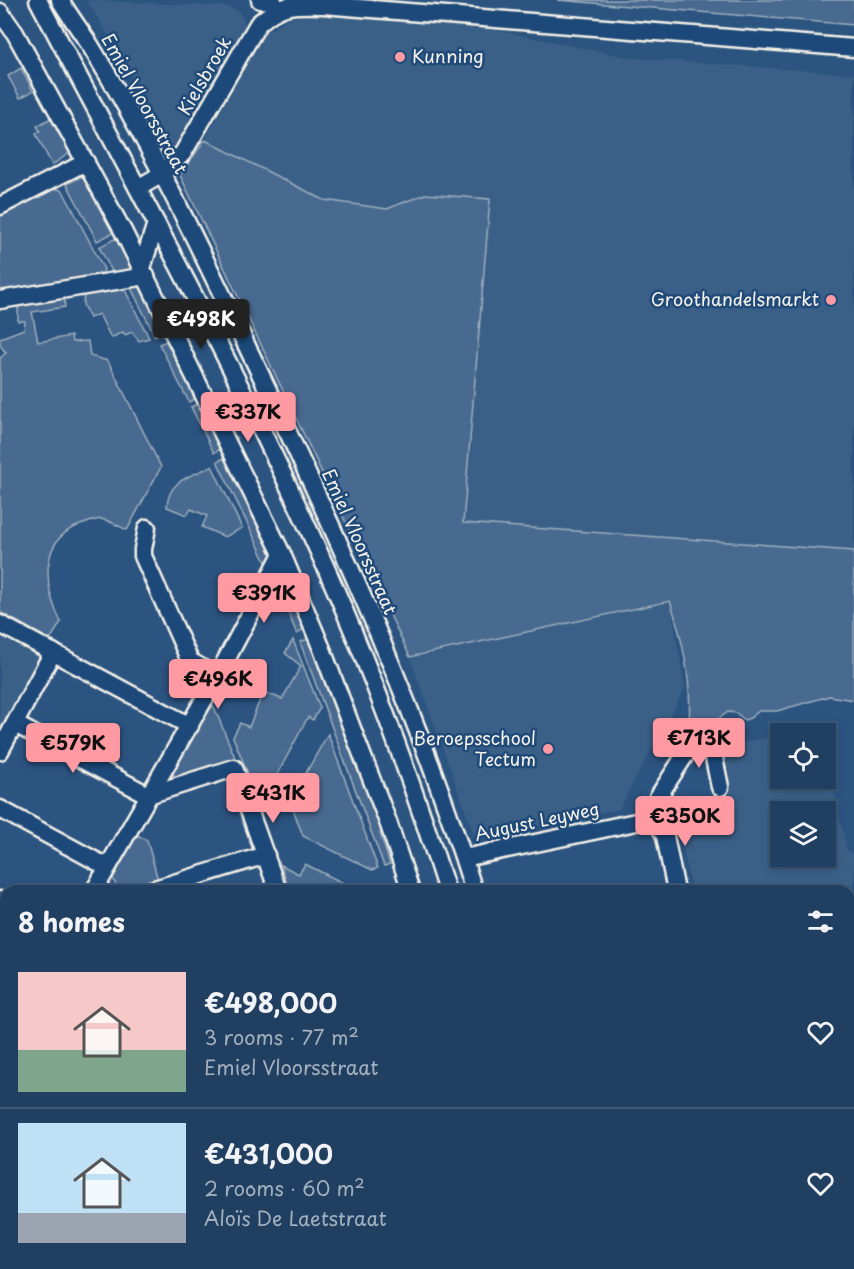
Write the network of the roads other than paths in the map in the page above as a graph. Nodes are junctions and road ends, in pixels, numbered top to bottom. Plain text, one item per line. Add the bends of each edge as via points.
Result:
1 (38, 0) edge
2 (60, 0) edge
3 (260, 0) edge
4 (276, 9) junction
5 (2, 18) edge
6 (854, 48) edge
7 (86, 162) junction
8 (162, 174) junction
9 (138, 188) junction
10 (0, 206) edge
11 (156, 223) junction
12 (144, 272) junction
13 (0, 300) edge
14 (147, 528) dead end
15 (282, 554) junction
16 (0, 624) edge
17 (54, 652) junction
18 (217, 677) junction
19 (15, 724) junction
20 (190, 726) junction
21 (0, 751) edge
22 (720, 787) dead end
23 (148, 795) junction
24 (0, 809) edge
25 (655, 818) junction
26 (266, 855) junction
27 (464, 858) junction
28 (107, 867) junction
29 (97, 885) edge
30 (168, 885) edge
31 (276, 885) edge
32 (409, 885) edge
33 (445, 885) edge
34 (472, 885) edge
35 (675, 885) edge

1 - 9 street
2 - 8 street, Emiel Vloorsstraat
3 - 4 street via 273,1
4 - 6 street via 323,5
4 - 8 street, Kielsbroek via 258,24 183,153
5 - 7 street
7 - 10 street
7 - 12 street
8 - 9 street, Kielsbroek
8 - 27 street, Emiel Vloorsstraat via 358,584
9 - 11 street
11 - 12 street via 148,241
11 - 33 street via 241,388 318,551 384,708
12 - 13 street
12 - 15 street
14 - 18 street via 143,556 190,661
15 - 18 street
15 - 32 street via 352,728
16 - 17 street
17 - 19 street
17 - 20 street
18 - 20 street
19 - 21 street
19 - 23 street
20 - 23 street
22 - 25 street via 711,744 689,750 658,797
23 - 26 street via 234,768
23 - 28 street
24 - 28 street
25 - 27 street, August Leyweg
25 - 35 street via 665,836
26 - 30 street
26 - 31 street
27 - 34 street, Emiel Vloorsstraat
28 - 29 street

